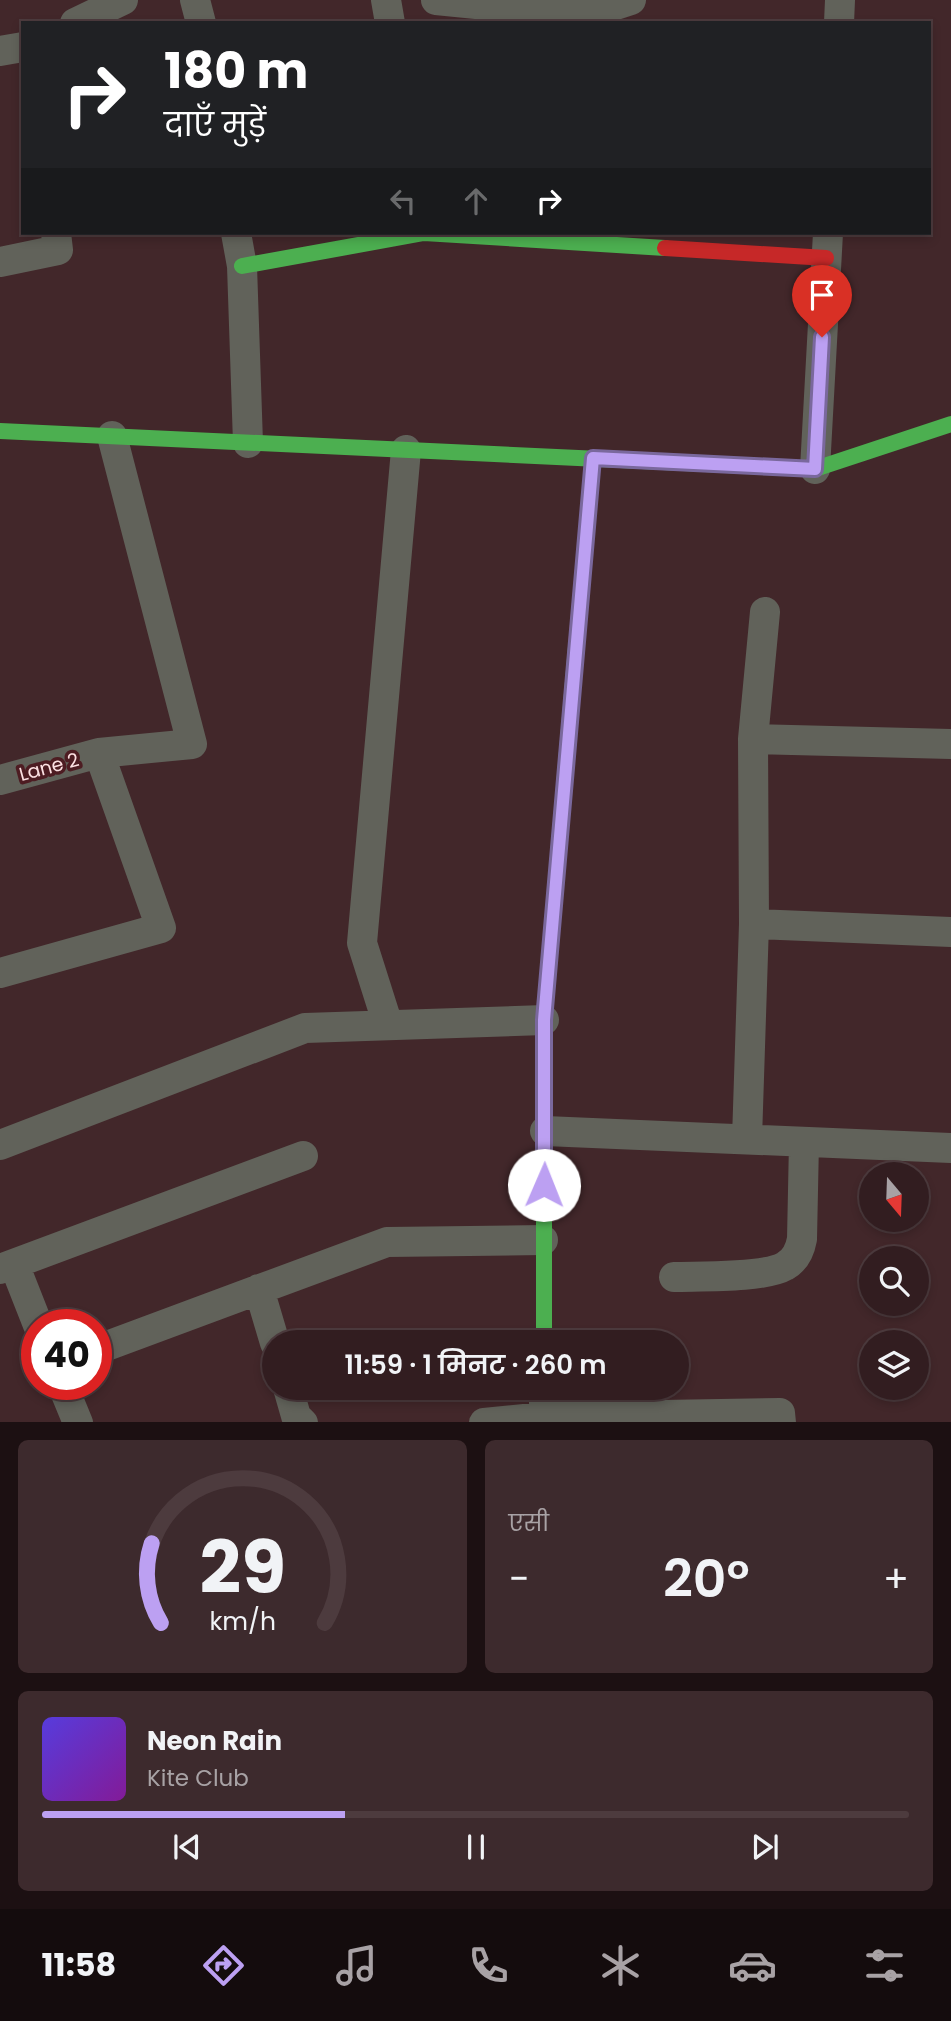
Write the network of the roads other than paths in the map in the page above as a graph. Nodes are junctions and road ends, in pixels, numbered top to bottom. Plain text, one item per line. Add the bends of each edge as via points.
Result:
1 (123, 0) edge
2 (195, 0) edge
3 (386, 0) edge
4 (436, 0) edge
5 (631, 0) edge
6 (840, 0) edge
7 (586, 13) edge
8 (79, 21) edge
9 (200, 21) edge
10 (390, 21) edge
11 (839, 21) edge
12 (21, 47) edge
13 (0, 51) edge
14 (56, 235) edge
15 (236, 235) edge
16 (413, 235) edge
17 (488, 235) edge
18 (682, 241) edge
19 (827, 245) edge
20 (0, 262) edge
21 (242, 266) junction
22 (951, 424) edge
23 (0, 431) edge
24 (112, 436) junction
25 (248, 443) junction
26 (406, 450) junction
27 (593, 458) junction
28 (815, 469) junction
29 (765, 612) dead end
30 (753, 738) junction
31 (951, 744) edge
32 (99, 753) junction
33 (0, 780) edge
34 (754, 924) junction
35 (951, 932) edge
36 (0, 973) edge
37 (544, 1020) junction
38 (388, 1025) junction
39 (545, 1131) junction
40 (747, 1139) junction
41 (804, 1142) junction
42 (0, 1145) edge
43 (951, 1149) edge
44 (303, 1156) dead end
45 (543, 1240) junction
46 (7, 1266) edge
47 (674, 1277) dead end
48 (259, 1289) junction
49 (30, 1309) edge
50 (271, 1330) edge
51 (544, 1330) edge
52 (112, 1344) edge
53 (69, 1400) edge
54 (291, 1400) edge
55 (544, 1400) edge
56 (544, 1417) junction
57 (589, 1420) edge
58 (78, 1422) edge
59 (302, 1422) edge
60 (494, 1422) edge
61 (781, 1422) edge

1 - 8 street
2 - 9 street
3 - 10 street
4 - 7 street
5 - 7 street
6 - 11 street
12 - 13 street
14 - 20 street via 58,250
15 - 21 street
16 - 21 street
17 - 18 street
18 - 19 street
19 - 28 street
21 - 25 street
22 - 28 street
23 - 24 street
24 - 25 street
24 - 32 street, Lane 2 via 192,744
25 - 26 street
26 - 27 street
26 - 38 street via 362,943
27 - 28 street
27 - 37 street
29 - 30 street
30 - 31 street
30 - 34 street
32 - 33 street, Lane 2
32 - 36 street via 161,928
34 - 35 street
34 - 40 street
37 - 38 street
37 - 39 street
38 - 42 street via 305,1028
39 - 40 street
39 - 45 street
40 - 41 street
41 - 43 street
41 - 47 street via 800,1252 786,1266 768,1272
44 - 46 street
45 - 48 street via 387,1242
45 - 51 street
46 - 49 street
48 - 50 street
48 - 52 street
53 - 58 street
54 - 59 street
55 - 56 street
56 - 57 street
56 - 60 street
57 - 61 street via 780,1413

